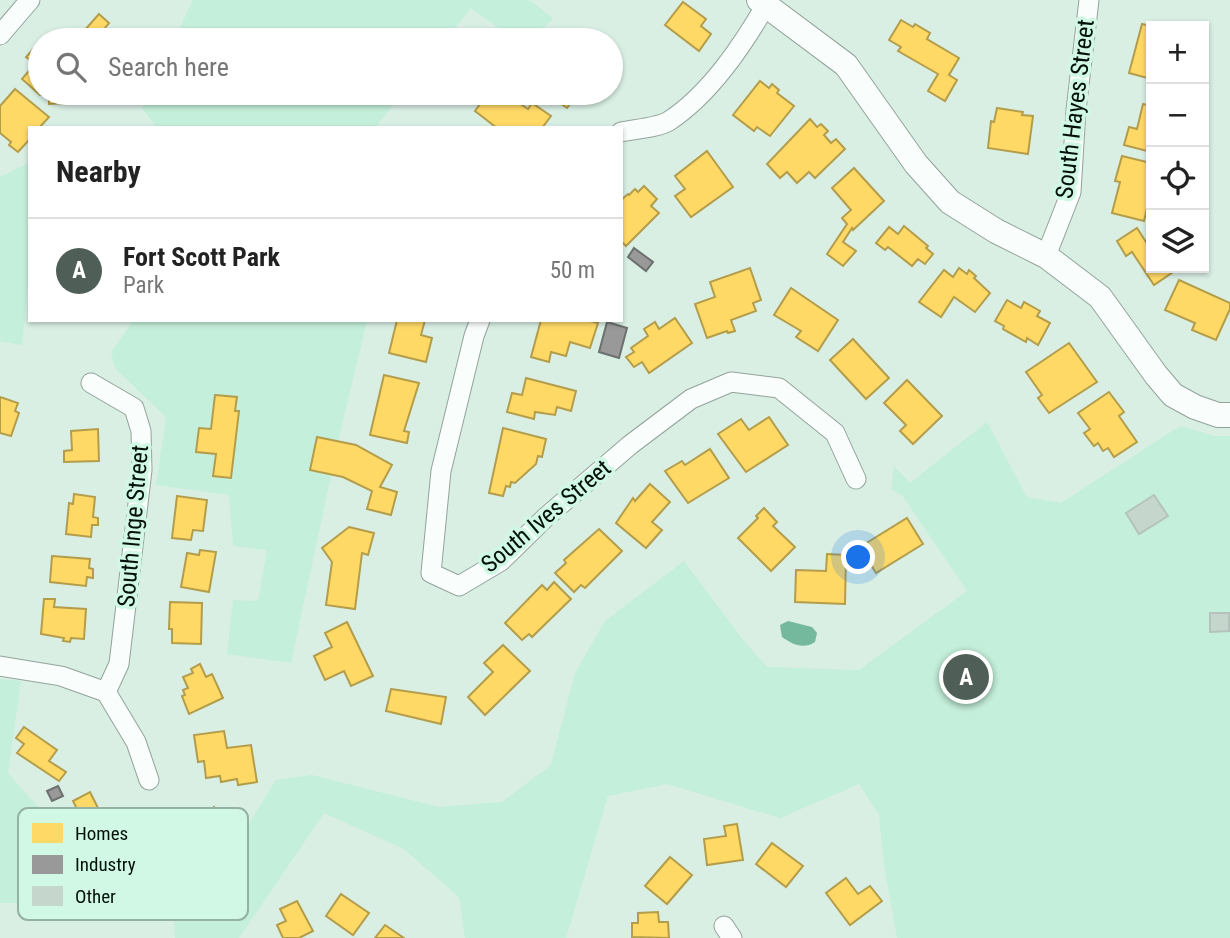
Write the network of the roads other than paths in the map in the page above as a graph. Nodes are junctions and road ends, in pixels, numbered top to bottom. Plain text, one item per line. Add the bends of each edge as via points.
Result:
1 (30, 0) edge
2 (1089, 0) edge
3 (762, 2) edge
4 (0, 35) edge
5 (623, 132) edge
6 (1046, 256) junction
7 (479, 322) edge
8 (91, 383) dead end
9 (1230, 415) edge
10 (856, 479) dead end
11 (0, 666) edge
12 (106, 692) junction
13 (149, 780) dead end

1 - 4 street
2 - 6 street, South Hayes Street via 1070,192
3 - 5 street via 753,27 706,89 667,122
3 - 6 street via 846,65 916,164 950,202
6 - 9 street via 1100,296 1173,395 1218,415
7 - 10 street, South Ives Street via 441,471 431,573 459,586 501,561 546,517 691,399 731,382 779,388 835,433
8 - 12 street, South Inge Street via 134,408 141,430 142,470 119,664
11 - 12 street via 61,676
12 - 13 street via 136,742

